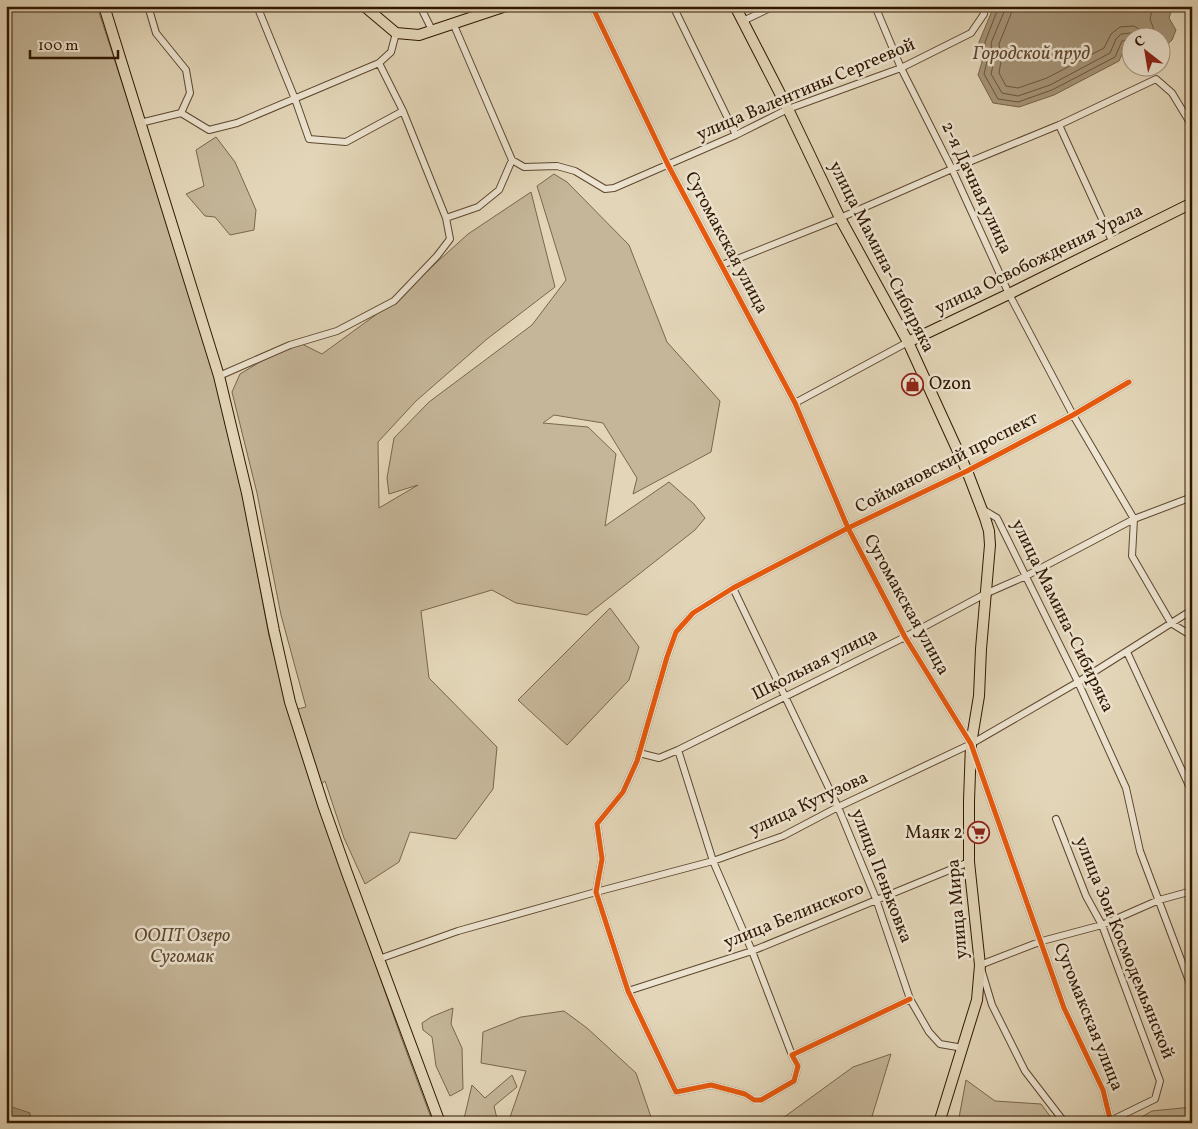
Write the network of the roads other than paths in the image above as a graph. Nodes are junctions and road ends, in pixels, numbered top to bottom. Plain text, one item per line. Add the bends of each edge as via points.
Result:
1 (104, 6) edge
2 (148, 6) edge
3 (256, 6) edge
4 (364, 6) edge
5 (420, 6) edge
6 (506, 6) edge
7 (592, 6) edge
8 (673, 6) edge
9 (735, 6) edge
10 (774, 6) edge
11 (875, 6) edge
12 (982, 6) edge
13 (743, 21) junction
14 (454, 23) junction
15 (432, 30) junction
16 (396, 33) junction
17 (379, 62) junction
18 (900, 68) junction
19 (295, 99) junction
20 (788, 109) junction
21 (403, 111) junction
22 (181, 112) junction
23 (140, 123) junction
24 (1059, 125) junction
25 (1192, 126) edge
26 (736, 135) junction
27 (512, 160) junction
28 (668, 165) junction
29 (952, 169) junction
30 (1192, 202) edge
31 (446, 218) junction
32 (840, 218) junction
33 (1113, 243) junction
34 (722, 265) junction
35 (1009, 294) junction
36 (908, 342) junction
37 (219, 376) junction
38 (1129, 382) dead end
39 (795, 403) junction
40 (1072, 415) junction
41 (967, 471) junction
42 (1192, 497) edge
43 (982, 509) junction
44 (1134, 519) junction
45 (848, 528) junction
46 (1026, 576) junction
47 (733, 588) junction
48 (985, 594) junction
49 (1192, 610) edge
50 (1171, 622) junction
51 (1192, 636) edge
52 (905, 637) junction
53 (1127, 652) junction
54 (1078, 682) junction
55 (784, 697) junction
56 (971, 744) junction
57 (678, 750) junction
58 (639, 754) junction
59 (1192, 792) edge
60 (838, 807) junction
61 (1056, 819) dead end
62 (714, 861) junction
63 (969, 862) junction
64 (1192, 891) edge
65 (596, 892) junction
66 (876, 899) junction
67 (1159, 900) junction
68 (1102, 925) junction
69 (1042, 941) junction
70 (752, 951) junction
71 (379, 959) junction
72 (980, 965) junction
73 (1192, 989) edge
74 (628, 991) junction
75 (910, 998) junction
76 (963, 1048) junction
77 (792, 1055) junction
78 (1110, 1122) edge
79 (440, 1123) edge
80 (939, 1123) edge
81 (1065, 1123) edge

1 - 23 main road
2 - 22 street via 156,33 186,70 190,93
3 - 19 street
4 - 16 main road
5 - 15 street
6 - 14 main road
7 - 28 street, Сугомакская улица
8 - 26 street
9 - 13 main road, улица Мамина-Сибиряка
10 - 13 street
11 - 18 street, 2-я Дачная улица
12 - 18 street, улица Валентины Сергеевой via 984,14 971,33
13 - 20 main road, улица Мамина-Сибиряка
14 - 15 main road
14 - 27 street
15 - 16 main road via 419,35
16 - 17 street via 391,52
17 - 19 street
17 - 21 street
18 - 20 street, улица Валентины Сергеевой
18 - 29 street, 2-я Дачная улица
19 - 21 street via 309,139 346,142
19 - 22 street via 237,123 209,130
20 - 26 street, улица Валентины Сергеевой
20 - 32 main road, улица Мамина-Сибиряка
21 - 31 street
22 - 23 street
23 - 37 main road
24 - 25 street via 1156,79 1172,93
24 - 29 street
24 - 33 street
26 - 28 street, улица Валентины Сергеевой
27 - 28 street, улица Валентины Сергеевой via 524,166 557,166 575,171 605,189
27 - 31 street via 499,190 478,207
28 - 34 street, Сугомакская улица
29 - 32 street
29 - 35 street, 2-я Дачная улица
30 - 33 main road, улица Освобождения Урала
31 - 37 street via 450,239 394,301 337,331 275,351
32 - 34 street
32 - 36 main road, улица Мамина-Сибиряка
33 - 35 main road, улица Освобождения Урала
34 - 39 street, Сугомакская улица
35 - 36 main road, улица Освобождения Урала
35 - 40 street, 2-я Дачная улица
36 - 39 street, улица Освобождения Урала
36 - 41 main road, улица Мамина-Сибиряка
37 - 71 main road via 245,483 290,702
38 - 40 street, Соймановский проспект
39 - 45 street, Сугомакская улица
40 - 41 street, Соймановский проспект
40 - 44 street, 2-я Дачная улица
41 - 43 main road, улица Мамина-Сибиряка
41 - 45 street, Соймановский проспект
42 - 44 street, Школьная улица
43 - 46 street, улица Мамина-Сибиряка via 996,518
43 - 48 main road, улица Мира via 990,545
44 - 46 street, Школьная улица
44 - 50 street via 1132,556
45 - 47 street, Соймановский проспект
45 - 52 street, Сугомакская улица
46 - 48 street, Школьная улица
46 - 54 street, улица Мамина-Сибиряка
47 - 55 street, улица Пеньковка
47 - 58 street, Соймановский проспект via 693,613 676,632
48 - 52 street, Школьная улица
48 - 56 main road, улица Мира via 980,696
49 - 50 street, улица Кутузова
50 - 51 street
50 - 53 street, улица Кутузова
52 - 55 street, Школьная улица
52 - 56 street, Сугомакская улица
53 - 54 street, улица Кутузова
53 - 59 street
54 - 56 street, улица Кутузова
54 - 67 street, улица Мамина-Сибиряка via 1126,788 1140,850
55 - 57 street, Школьная улица
55 - 60 street, улица Пеньковка
56 - 60 street, улица Кутузова
56 - 63 main road, улица Мира
56 - 69 street, Сугомакская улица
57 - 58 street, Школьная улица via 659,758
57 - 62 street
58 - 65 street, Соймановский проспект via 623,792 597,824 602,859
60 - 62 street, улица Кутузова via 783,836
60 - 66 street, улица Пеньковка
61 - 68 street, улица Зои Космодемьянской via 1086,896
62 - 65 street, улица Кутузова
62 - 70 street
63 - 66 street, улица Белинского
63 - 72 main road, улица Мира
64 - 67 street
65 - 71 street, улица Кутузова via 458,931
65 - 74 street
66 - 70 street, улица Белинского
66 - 75 street, улица Пеньковка
67 - 68 street
67 - 73 street, улица Мамина-Сибиряка
68 - 69 street
68 - 78 street, улица Зои Космодемьянской via 1160,1081 1155,1099
69 - 72 street
69 - 78 street, Сугомакская улица via 1064,1008 1103,1090
70 - 74 street, улица Белинского
70 - 77 street
71 - 79 main road
72 - 76 main road, улица Мира via 977,1000
72 - 81 street via 992,1005 1025,1071
74 - 77 street via 676,1092 711,1085 761,1100 794,1081 798,1066
75 - 76 street, улица Пеньковка via 929,1032 940,1044
75 - 77 street
76 - 80 main road, улица Мира

